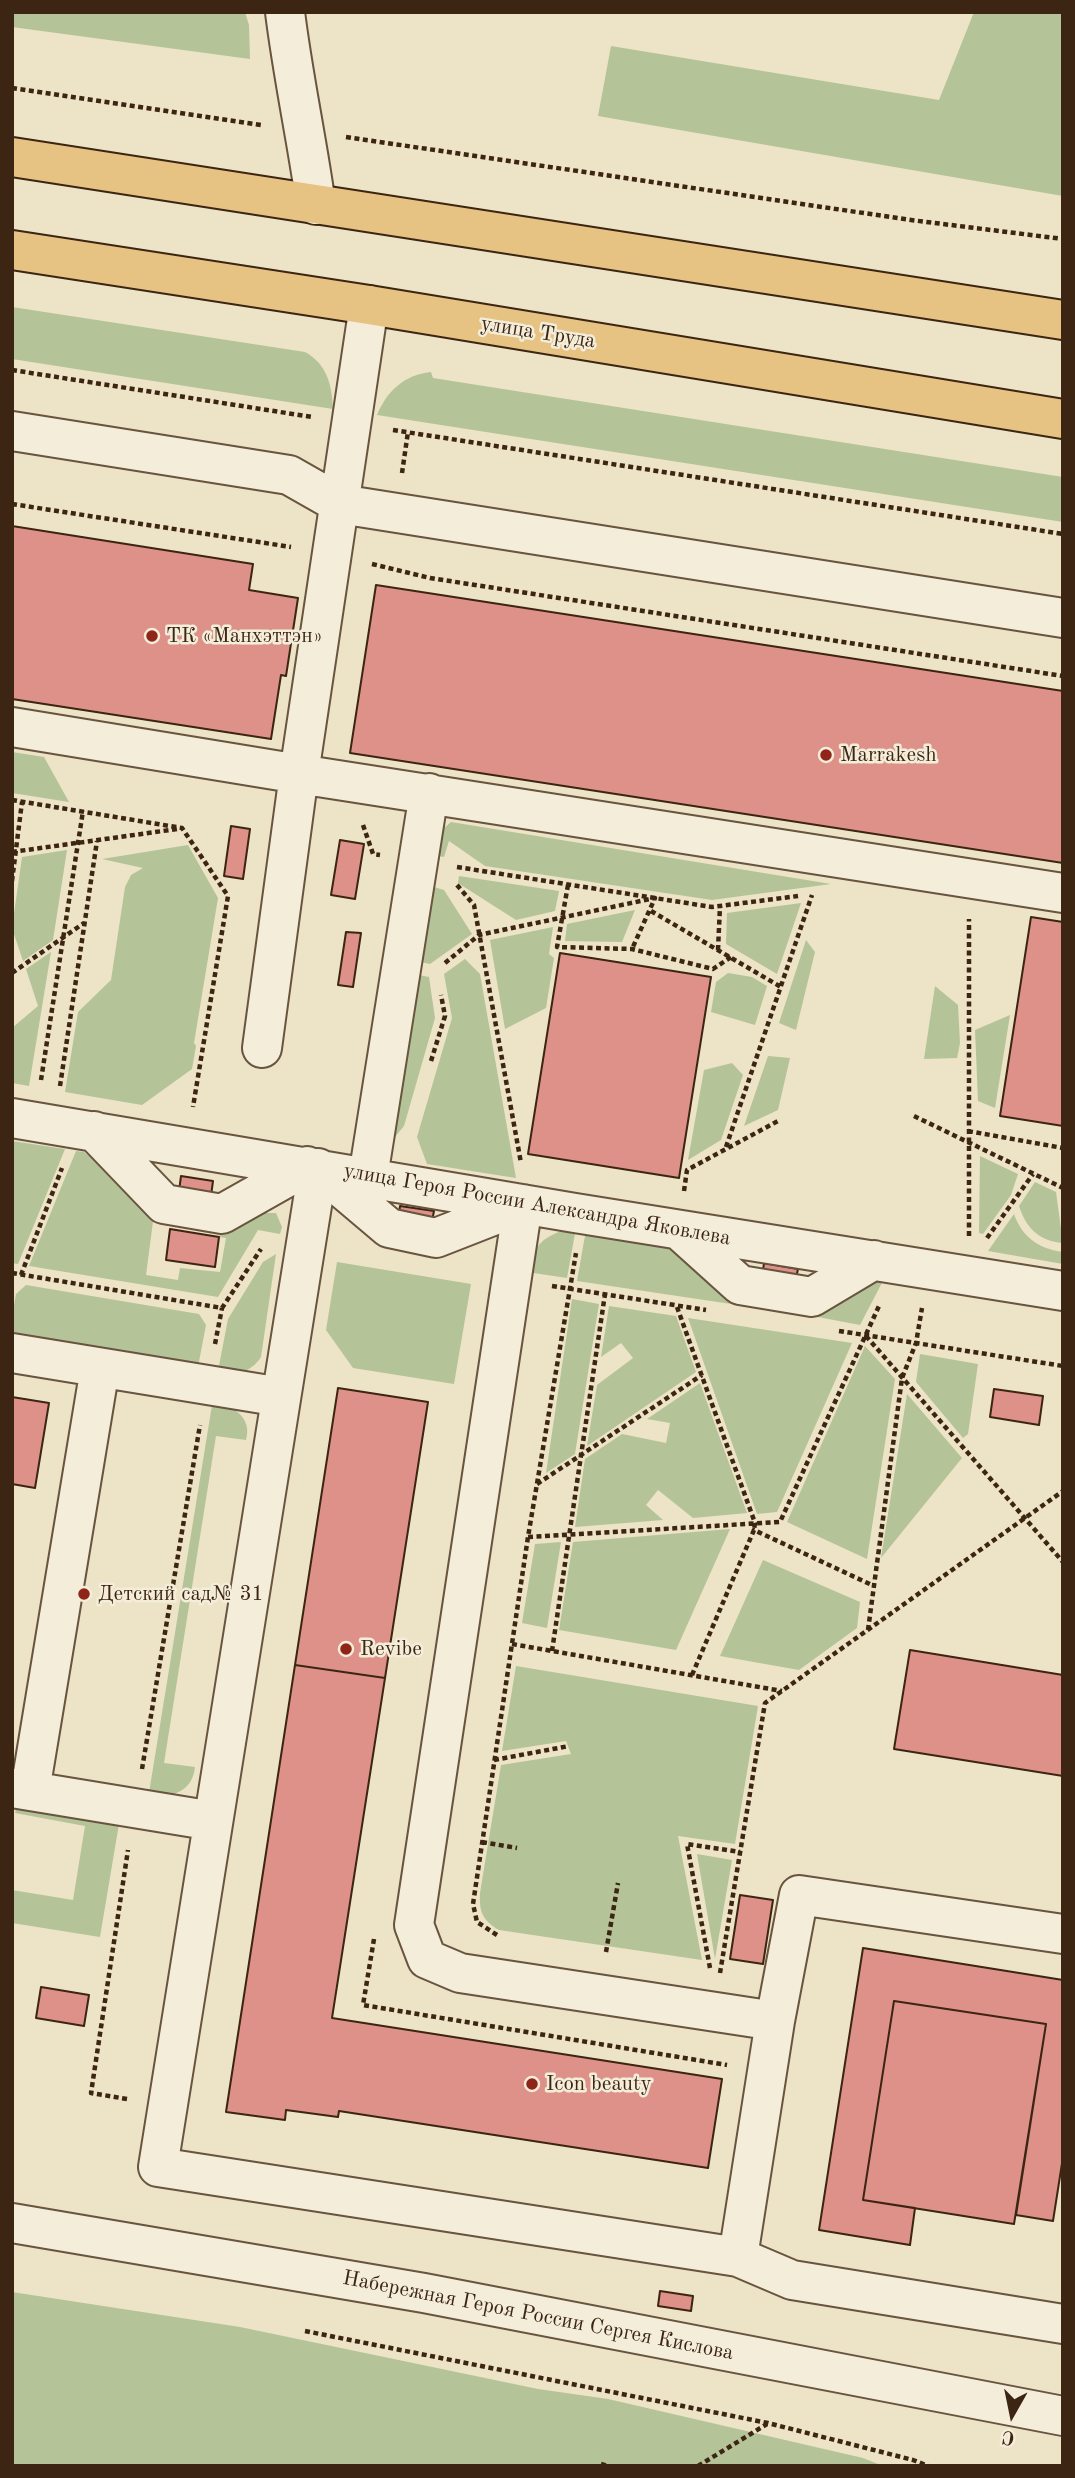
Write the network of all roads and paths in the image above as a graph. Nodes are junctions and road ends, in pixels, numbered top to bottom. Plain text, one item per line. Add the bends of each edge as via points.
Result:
1 (285, 12) edge
2 (12, 88) edge
3 (306, 131) junction
4 (12, 158) edge
5 (316, 205) junction
6 (1063, 239) edge
7 (12, 250) edge
8 (369, 305) junction
9 (1063, 308) edge
10 (1013, 313) junction
11 (1063, 320) edge
12 (12, 370) edge
13 (1063, 419) edge
14 (353, 423) junction
15 (12, 431) edge
16 (12, 504) edge
17 (340, 504) junction
18 (1063, 534) edge
19 (333, 554) junction
20 (1063, 618) edge
21 (1063, 676) edge
22 (12, 727) edge
23 (299, 774) junction
24 (349, 781) junction
25 (429, 793) junction
26 (12, 800) edge
27 (22, 802) junction
28 (83, 811) junction
29 (182, 828) junction
30 (97, 841) junction
31 (78, 842) junction
32 (14, 852) edge
33 (428, 862) junction
34 (12, 881) edge
35 (568, 884) junction
36 (820, 893) dead end
37 (1063, 893) edge
38 (812, 894) junction
39 (655, 898) junction
40 (720, 906) junction
41 (651, 911) junction
42 (969, 914) dead end
43 (562, 918) junction
44 (85, 923) junction
45 (479, 935) junction
46 (63, 938) junction
47 (632, 949) junction
48 (718, 950) junction
49 (731, 957) junction
50 (437, 969) dead end
51 (12, 973) edge
52 (781, 987) junction
53 (441, 993) dead end
54 (262, 1048) dead end
55 (430, 1066) dead end
56 (41, 1083) dead end
57 (914, 1116) dead end
58 (12, 1118) edge
59 (76, 1119) junction
60 (191, 1120) dead end
61 (778, 1121) dead end
62 (968, 1131) junction
63 (968, 1142) junction
64 (726, 1147) junction
65 (1063, 1148) edge
66 (312, 1167) junction
67 (1032, 1174) junction
68 (368, 1177) junction
69 (523, 1188) junction
70 (1063, 1188) edge
71 (681, 1213) junction
72 (583, 1214) junction
73 (969, 1240) dead end
74 (982, 1245) dead end
75 (900, 1264) junction
76 (21, 1275) dead end
77 (1051, 1289) edge
78 (605, 1294) dead end
79 (677, 1306) dead end
80 (222, 1307) dead end
81 (1063, 1320) edge
82 (866, 1335) junction
83 (12, 1353) edge
84 (100, 1368) junction
85 (702, 1375) junction
86 (902, 1378) junction
87 (206, 1385) junction
88 (281, 1397) junction
89 (581, 1455) junction
90 (537, 1485) junction
91 (1063, 1491) edge
92 (1023, 1519) junction
93 (755, 1527) junction
94 (569, 1535) junction
95 (528, 1537) junction
96 (1063, 1562) edge
97 (874, 1586) junction
98 (867, 1630) junction
99 (512, 1644) junction
100 (552, 1651) junction
101 (692, 1675) junction
102 (782, 1691) junction
103 (569, 1746) dead end
104 (494, 1760) junction
105 (21, 1789) edge
106 (135, 1808) junction
107 (213, 1821) junction
108 (482, 1842) junction
109 (517, 1848) dead end
110 (740, 1852) junction
111 (618, 1883) dead end
112 (1063, 1934) edge
113 (499, 1936) dead end
114 (619, 1954) dead end
115 (697, 1966) dead end
116 (710, 1968) junction
117 (721, 1970) junction
118 (714, 2011) junction
119 (775, 2021) junction
120 (168, 2105) junction
121 (12, 2223) edge
122 (738, 2257) junction
123 (1063, 2324) edge
124 (305, 2331) dead end
125 (1063, 2416) edge
126 (768, 2423) junction
127 (698, 2466) edge
128 (928, 2466) edge

1 - 3 street
2 - 3 path
3 - 5 street
3 - 6 path
4 - 5 main road
5 - 10 main road
7 - 8 main road, улица Труда
8 - 13 main road, улица Труда
8 - 14 street
9 - 10 street
10 - 11 main road
12 - 14 path
14 - 17 street
14 - 18 path
15 - 17 street via 289,475
16 - 19 path
17 - 19 street
17 - 20 street
19 - 21 path via 430,578
19 - 23 street
22 - 23 street
23 - 24 street
23 - 54 street
24 - 25 street
24 - 33 path via 373,854
25 - 33 street
25 - 37 street
26 - 27 path
27 - 28 path
27 - 32 path
28 - 29 path
28 - 31 path
29 - 30 path
29 - 60 path via 228,897
30 - 31 path
30 - 44 path
31 - 32 path
31 - 46 path
32 - 34 path
33 - 35 path
33 - 45 path via 474,905
33 - 68 street
35 - 39 path
35 - 43 path
36 - 38 path
38 - 40 path
38 - 52 path
39 - 40 path
39 - 41 path
39 - 43 path
40 - 48 path
41 - 47 path
41 - 48 path
42 - 62 path
43 - 45 path
43 - 47 path via 557,947
44 - 46 path
44 - 59 path
45 - 50 path
45 - 69 path
46 - 51 path
46 - 56 path
47 - 49 path via 713,969
48 - 49 path
49 - 52 path
52 - 64 path
53 - 55 path via 445,1016
57 - 63 path
58 - 59 street, улица Героя России Александра Яковлева
59 - 66 street, улица Героя России Александра Яковлева
59 - 66 street via 163,1204 222,1214
59 - 76 path
61 - 64 path
62 - 63 path
62 - 65 path
63 - 67 path
63 - 73 path
64 - 71 path via 687,1170
66 - 68 street, улица Героя России Александра Яковлева
66 - 69 street via 389,1228 436,1238
66 - 88 street
67 - 70 path
67 - 74 path
68 - 69 street, улица Героя России Александра Яковлева
69 - 72 street, улица Героя России Александра Яковлева
69 - 118 street via 414,1925 428,1959 460,1973
71 - 72 street, улица Героя России Александра Яковлева
71 - 75 street, улица Героя России Александра Яковлева
72 - 90 path
75 - 77 street, улица Героя России Александра Яковлева
75 - 82 path
75 - 86 path via 916,1343
77 - 81 street via 1053,1310
78 - 89 path
79 - 85 path
80 - 87 path
82 - 86 path
82 - 93 path via 780,1522
83 - 84 street
84 - 87 street
84 - 105 street
85 - 89 path
85 - 93 path
86 - 92 path
86 - 97 path
87 - 88 street
87 - 106 path
88 - 107 street
89 - 90 path
89 - 94 path
90 - 95 path
91 - 92 path
92 - 96 path
92 - 98 path
93 - 94 path
93 - 97 path
93 - 101 path
94 - 95 path
94 - 100 path
95 - 99 path
97 - 98 path
98 - 102 path
99 - 100 path
99 - 104 path
100 - 101 path
101 - 102 path
102 - 110 path via 765,1703
103 - 104 path
104 - 108 path
105 - 106 street
106 - 107 street
106 - 120 path via 92,2093
107 - 120 street
108 - 109 path
108 - 113 path via 473,1904 477,1923
110 - 116 path via 687,1844
110 - 117 path
111 - 114 path via 606,1952
112 - 119 street via 799,1895
115 - 116 path
116 - 117 path
117 - 118 path
118 - 119 street
119 - 122 street
120 - 122 street via 158,2167
121 - 125 street, Набережная Героя России Сергея Кислова via 424,2293
122 - 123 street via 792,2280
124 - 126 path
126 - 127 path
126 - 128 path

